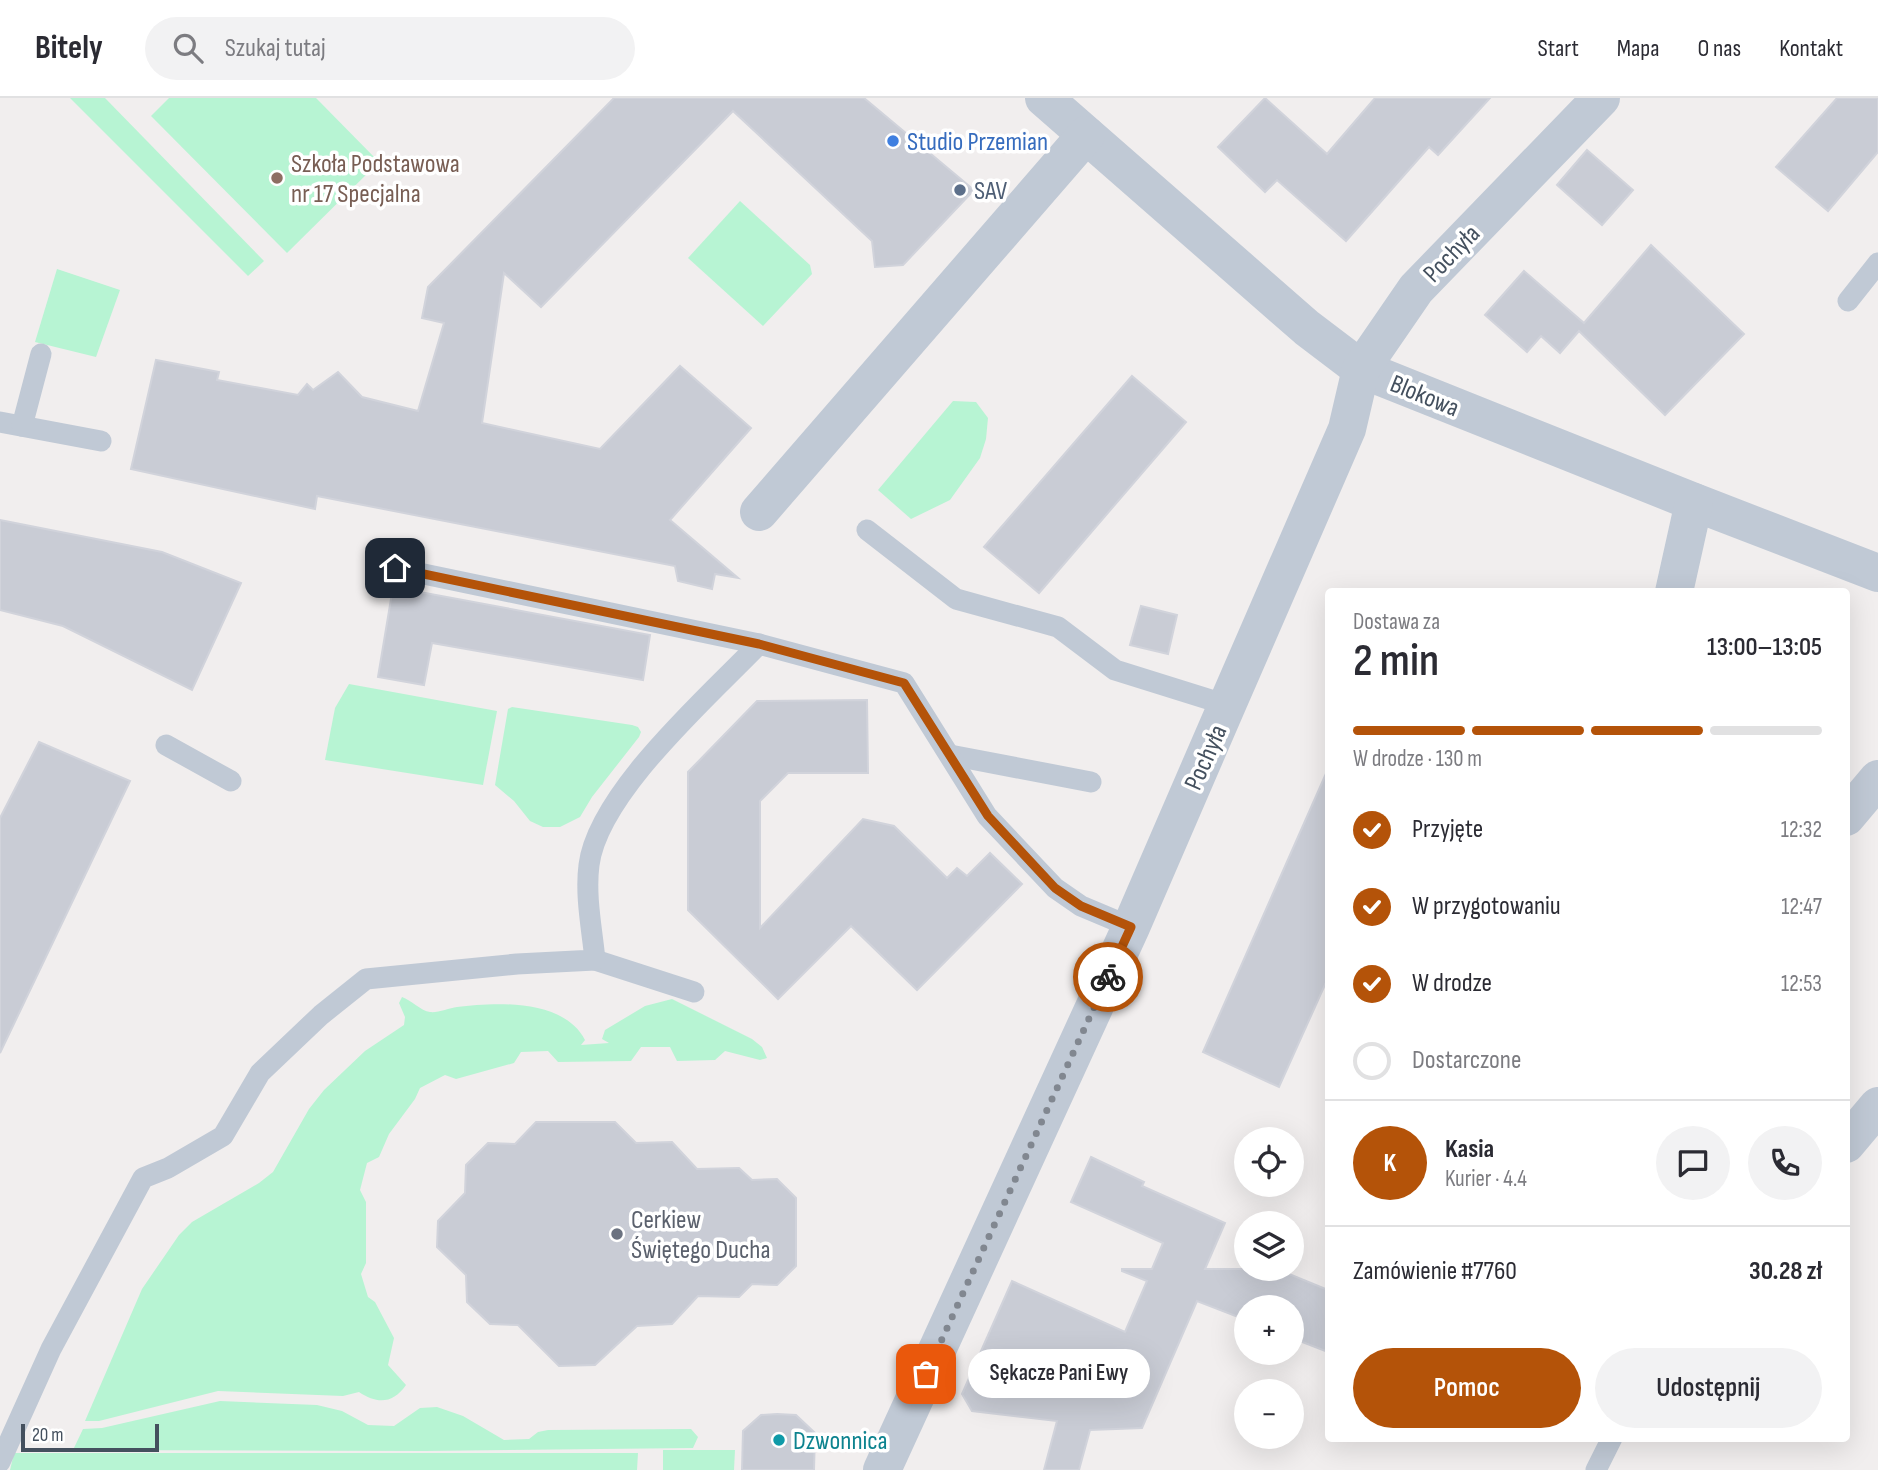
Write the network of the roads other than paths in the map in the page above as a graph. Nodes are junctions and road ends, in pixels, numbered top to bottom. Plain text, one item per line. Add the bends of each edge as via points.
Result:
1 (1044, 98) edge
2 (1601, 98) edge
3 (1086, 135) junction
4 (1878, 263) edge
5 (1848, 301) dead end
6 (41, 354) dead end
7 (1361, 369) junction
8 (0, 422) edge
9 (22, 426) junction
10 (101, 440) dead end
11 (1694, 502) junction
12 (759, 512) dead end
13 (867, 530) dead end
14 (395, 568) dead end
15 (1878, 572) edge
16 (1675, 588) edge
17 (759, 644) junction
18 (1227, 705) junction
19 (166, 745) dead end
20 (950, 755) junction
21 (1878, 779) edge
22 (231, 781) dead end
23 (1091, 782) dead end
24 (1850, 812) edge
25 (1131, 927) junction
26 (595, 960) junction
27 (694, 992) dead end
28 (1878, 1106) edge
29 (1850, 1139) edge
30 (1610, 1442) edge
31 (0, 1462) edge
32 (882, 1470) edge
33 (1596, 1470) edge

1 - 3 street, Blokowa
2 - 7 street, Pochyła via 1416,289
3 - 7 street, Blokowa via 1307,328
3 - 12 street
4 - 5 lane
6 - 9 lane
7 - 11 street, Blokowa
7 - 18 street, Pochyła via 1347,429
8 - 9 lane
9 - 10 lane
11 - 15 street, Blokowa
11 - 16 street
13 - 18 lane via 956,599 1058,627 1115,670
14 - 17 lane
17 - 20 lane via 904,683
17 - 26 lane via 655,750 598,833 588,887
18 - 25 street, Pochyła
19 - 22 lane
20 - 23 lane
20 - 25 lane via 988,816 1055,888 1081,906
21 - 24 street
25 - 32 street, Pochyła
26 - 27 lane
26 - 31 lane via 366,979 321,1015 260,1073 223,1136 143,1178 51,1349
28 - 29 street
30 - 33 lane

